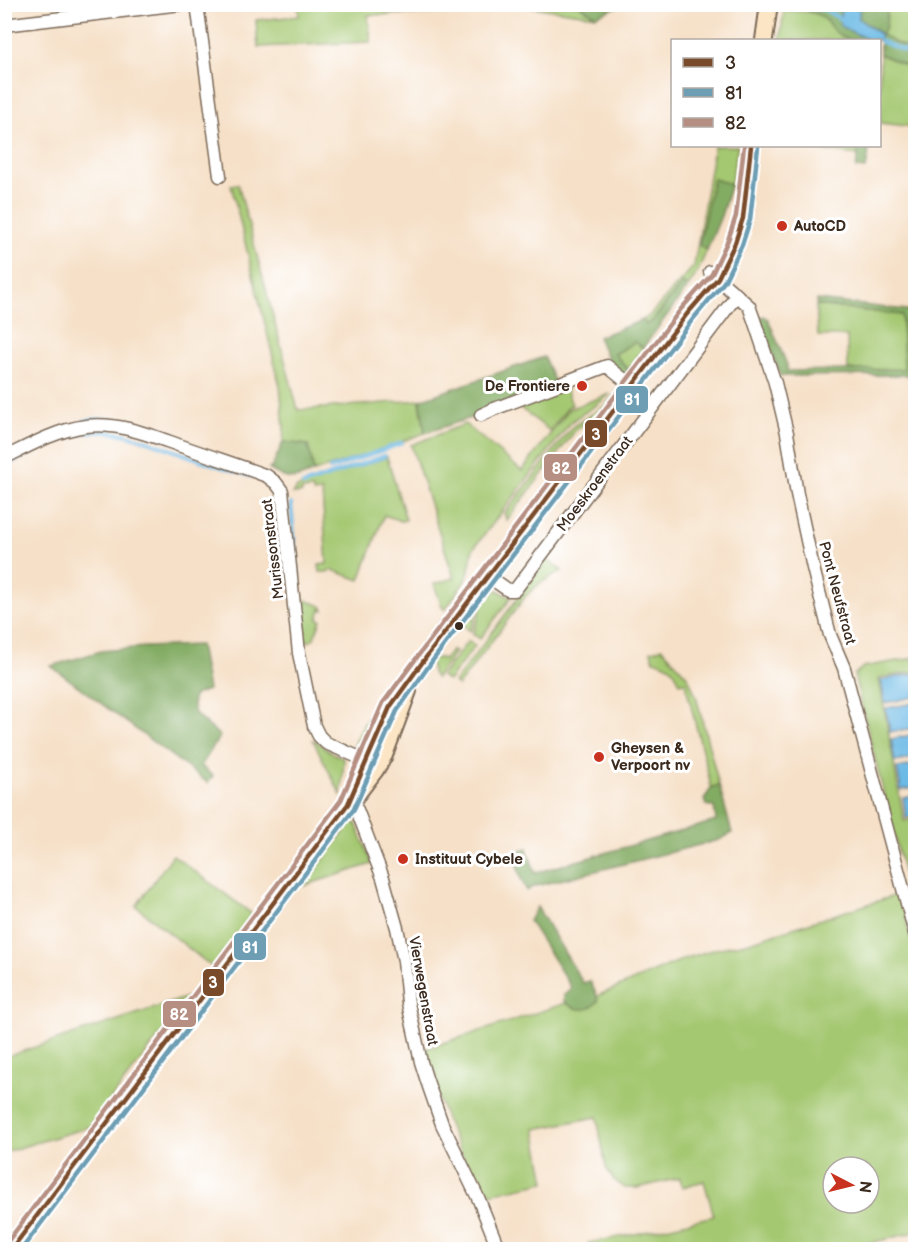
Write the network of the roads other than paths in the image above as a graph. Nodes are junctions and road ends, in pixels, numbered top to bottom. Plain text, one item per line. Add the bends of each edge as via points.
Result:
1 (181, 4) edge
2 (197, 4) edge
3 (769, 4) edge
4 (4, 25) edge
5 (764, 39) edge
6 (751, 147) edge
7 (220, 176) dead end
8 (714, 275) junction
9 (737, 295) junction
10 (632, 386) junction
11 (481, 415) dead end
12 (4, 458) edge
13 (488, 576) junction
14 (414, 673) junction
15 (367, 761) junction
16 (348, 804) junction
17 (915, 937) edge
18 (10, 1250) edge
19 (498, 1250) edge

1 - 4 street
2 - 7 street
3 - 5 main road
6 - 8 main road, Moeskroenstraat via 747,176
8 - 9 street, Pont Neufstraat
8 - 10 main road, Moeskroenstraat
9 - 13 street, Moeskroenstraat via 515,590 508,590
9 - 17 street, Pont Neufstraat via 749,306 775,383 813,568 830,634 844,668
10 - 11 street via 607,366
10 - 13 main road, Moeskroenstraat
12 - 15 street, Murissonstraat via 73,429 116,426 267,476 276,483 282,491 299,652 314,726 326,742
13 - 14 main road, Moeskroenstraat
14 - 15 main road, Moeskroenstraat via 390,708
14 - 16 main road, Moeskroenstraat via 384,755
15 - 16 main road, Moeskroenstraat
16 - 18 main road, Moeskroenstraat
16 - 19 street, Vierwegenstraat via 357,810 383,878 402,950 408,1003 427,1081

